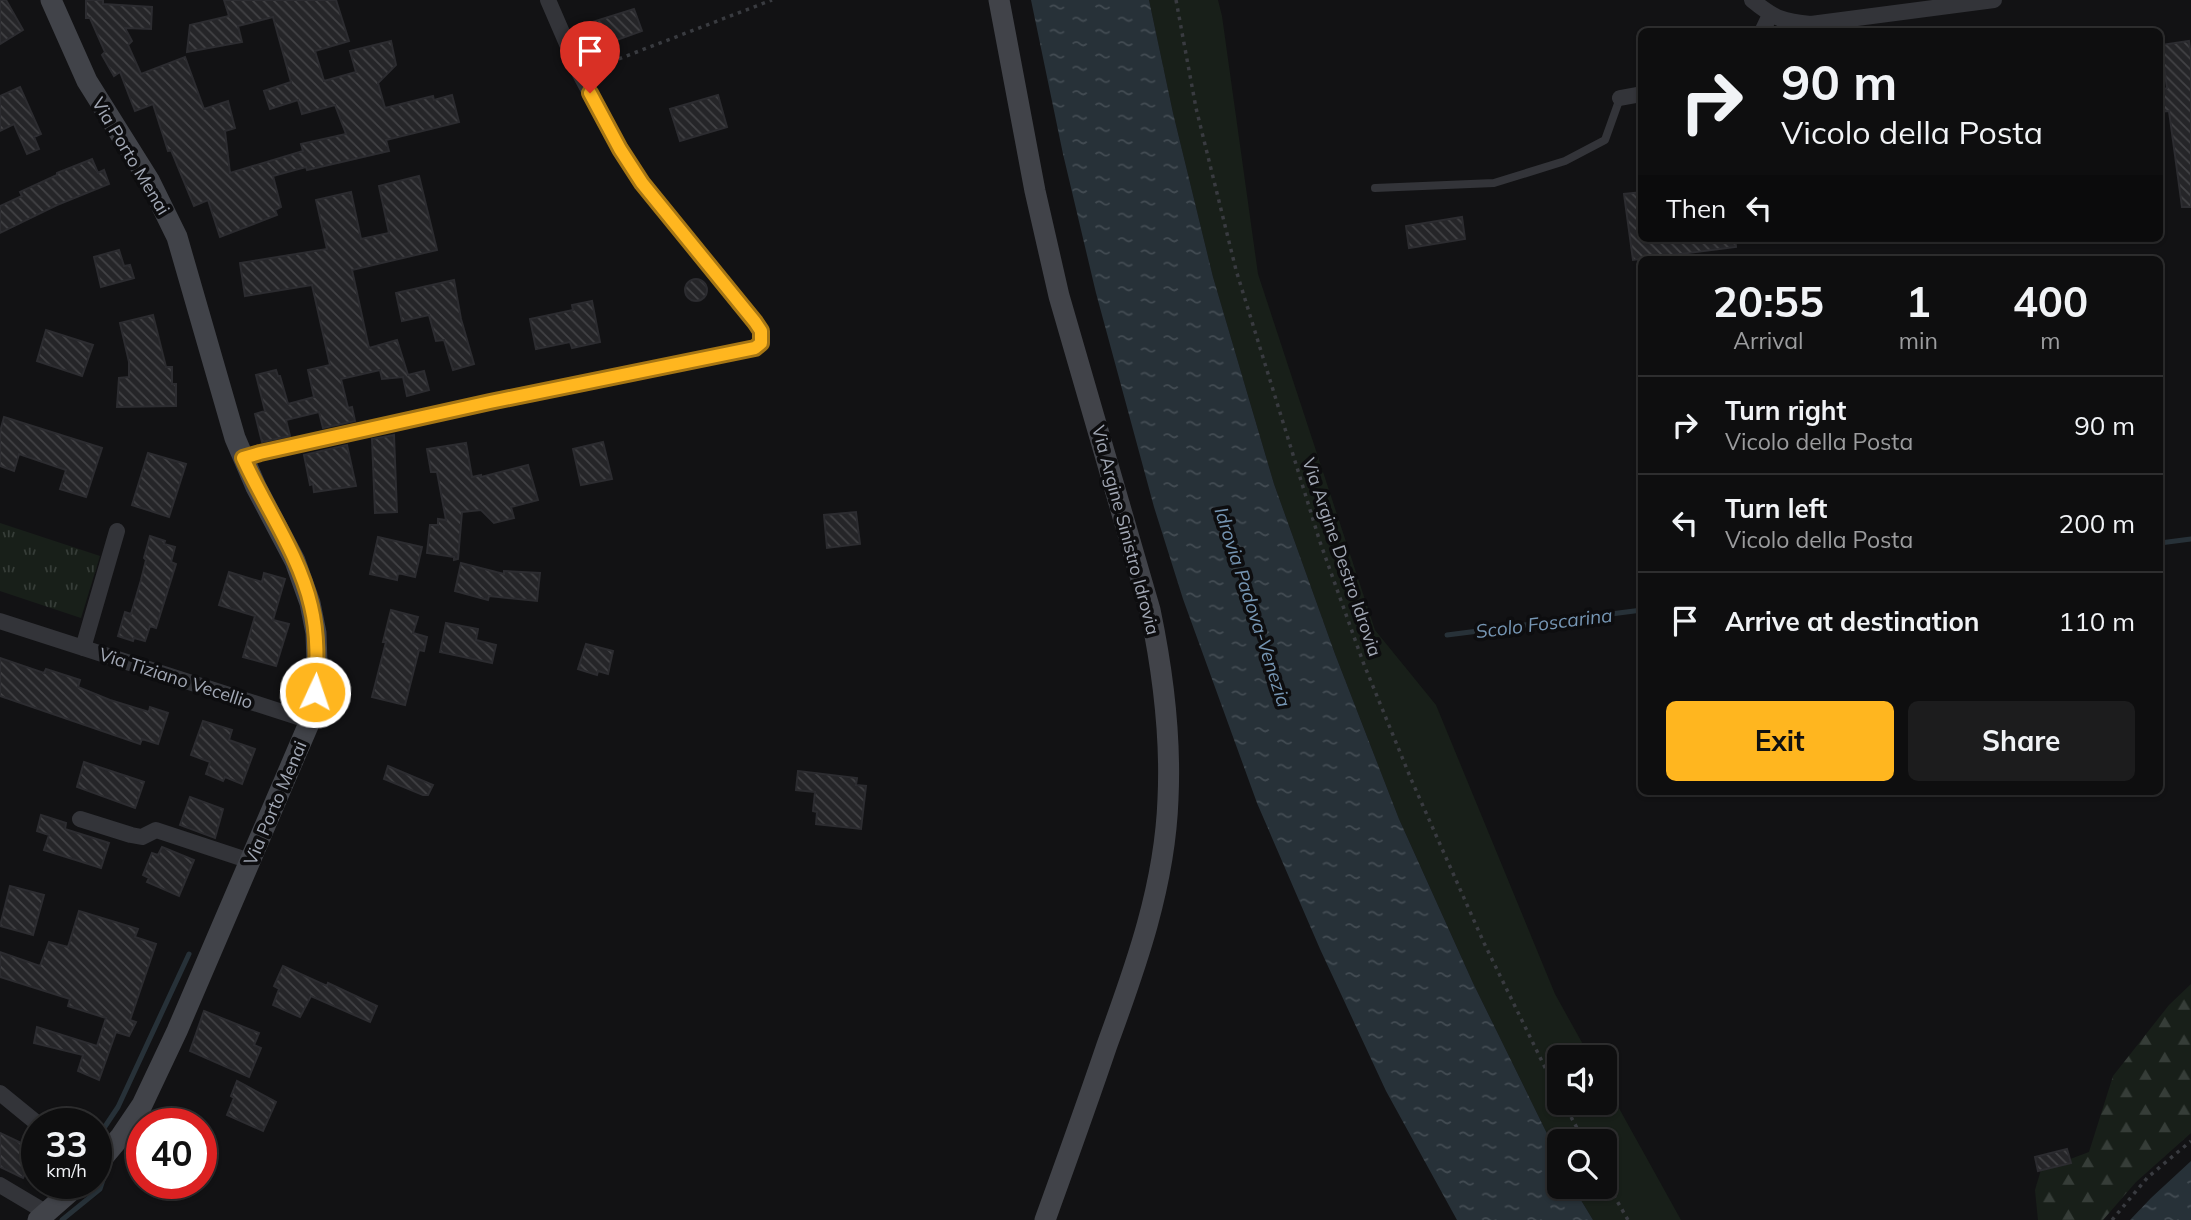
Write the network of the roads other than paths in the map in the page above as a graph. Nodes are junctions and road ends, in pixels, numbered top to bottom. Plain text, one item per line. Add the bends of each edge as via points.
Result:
1 (51, 0) edge
2 (548, 0) edge
3 (999, 0) edge
4 (1752, 0) edge
5 (1994, 0) edge
6 (1770, 15) junction
7 (1764, 28) edge
8 (1638, 95) edge
9 (1619, 98) joint
10 (1375, 188) dead end
11 (243, 458) junction
12 (117, 531) dead end
13 (0, 621) edge
14 (83, 648) junction
15 (310, 721) junction
16 (80, 819) dead end
17 (250, 861) junction
18 (0, 1093) edge
19 (21, 1110) edge
20 (112, 1147) edge
21 (0, 1185) edge
22 (62, 1199) edge
23 (43, 1216) edge
24 (1045, 1220) edge

1 - 11 street, Via Porto Menai via 87,80 149,180 177,237
2 - 11 street via 620,149 642,183 755,322 761,343 755,348
3 - 24 street, Via Argine Sinistro Idrovia via 1059,296 1150,610 1169,757 1166,833 1145,936
4 - 6 street
5 - 6 street via 1811,24
6 - 7 street
8 - 9 street
9 - 10 lane via 1605,140 1565,161 1494,183
11 - 15 street, Via Porto Menai via 295,561 310,603 317,663
12 - 14 street, Via Tiziano Vecellio
13 - 14 street, Via Tiziano Vecellio
14 - 15 street, Via Tiziano Vecellio
15 - 17 street, Via Porto Menai
16 - 17 street via 131,835 156,830
17 - 20 street, Via Porto Menai via 142,1105
18 - 19 street
21 - 23 street
22 - 23 street

